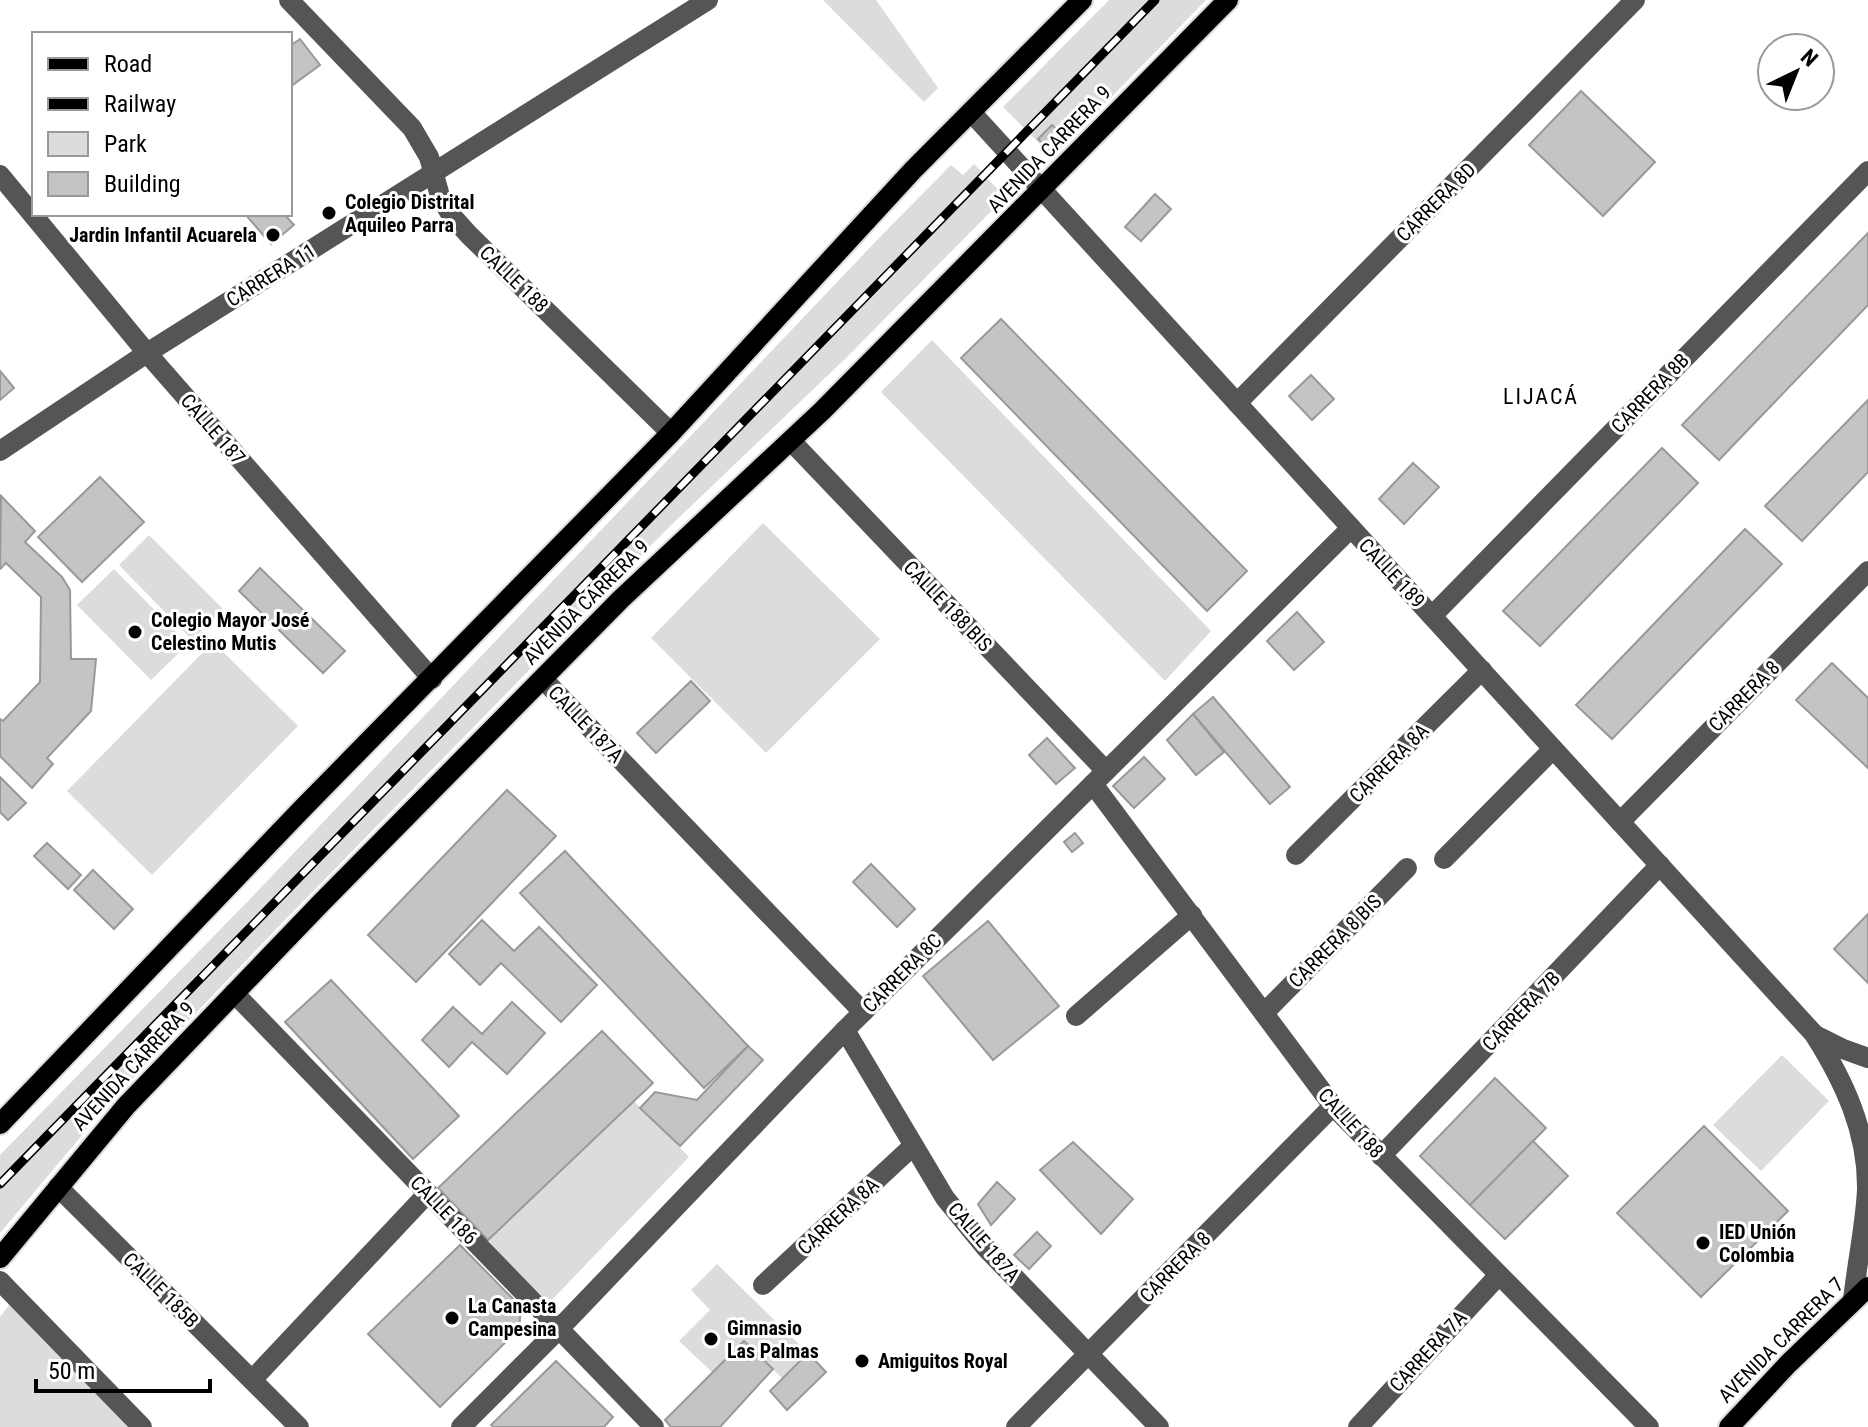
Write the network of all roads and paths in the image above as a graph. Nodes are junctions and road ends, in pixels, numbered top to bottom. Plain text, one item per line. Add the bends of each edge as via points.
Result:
1 (289, 0) edge
2 (708, 0) edge
3 (1082, 0) edge
4 (1228, 0) edge
5 (1635, 0) edge
6 (971, 112) junction
7 (1868, 171) edge
8 (433, 173) junction
9 (0, 175) edge
10 (1042, 190) junction
11 (32, 214) edge
12 (34, 216) edge
13 (147, 353) junction
14 (1237, 403) junction
15 (671, 433) junction
16 (791, 441) junction
17 (0, 451) edge
18 (1351, 528) junction
19 (1868, 571) edge
20 (1432, 616) junction
21 (1482, 670) junction
22 (432, 679) junction
23 (543, 679) junction
24 (1553, 749) junction
25 (1100, 778) junction
26 (1620, 822) junction
27 (1296, 855) dead end
28 (1444, 859) dead end
29 (1660, 865) junction
30 (1407, 868) dead end
31 (1192, 915) junction
32 (234, 993) junction
33 (863, 1012) junction
34 (1264, 1013) junction
35 (1076, 1016) dead end
36 (845, 1030) junction
37 (1814, 1034) junction
38 (1868, 1058) edge
39 (1333, 1106) junction
40 (0, 1124) edge
41 (913, 1146) junction
42 (1381, 1156) junction
43 (58, 1187) junction
44 (428, 1193) junction
45 (0, 1258) edge
46 (1499, 1275) junction
47 (0, 1281) edge
48 (763, 1285) dead end
49 (1860, 1294) edge
50 (558, 1330) junction
51 (1088, 1355) junction
52 (252, 1380) junction
53 (142, 1427) edge
54 (299, 1427) edge
55 (461, 1427) edge
56 (654, 1427) edge
57 (1016, 1427) edge
58 (1159, 1427) edge
59 (1358, 1427) edge
60 (1649, 1427) edge
61 (1729, 1427) edge

1 - 8 street, CALLE 188 via 412,128
2 - 8 street, CARRERA 11
3 - 6 main road
4 - 10 main road, AVENIDA CARRERA 9
5 - 14 street, CARRERA 8D
6 - 10 street, CALLE 189
6 - 15 main road
7 - 20 street, CARRERA 8B
8 - 13 street, CARRERA 11
8 - 15 street, CALLE 188 via 451,215 469,235
9 - 11 street, CALLE 187
10 - 14 street, CALLE 189
10 - 16 main road, AVENIDA CARRERA 9
12 - 13 street, CALLE 187
13 - 17 street, CARRERA 11
13 - 22 street, CALLE 187
14 - 18 street, CALLE 189
15 - 22 main road
16 - 23 main road, AVENIDA CARRERA 9
16 - 25 street, CALLE 188 BIS
18 - 20 street, CALLE 189
18 - 25 street, CARRERA 8C
19 - 26 street, CARRERA 8
20 - 21 street, CALLE 189
21 - 24 street, CALLE 189
21 - 27 street, CARRERA 8A
22 - 40 main road
23 - 32 main road, AVENIDA CARRERA 9
23 - 33 street, CALLE 187A
24 - 26 street, CALLE 189
24 - 28 street
25 - 31 street, CALLE 188
25 - 33 street, CARRERA 8C
26 - 29 street, CALLE 189
29 - 37 street, CALLE 189
29 - 42 street, CARRERA 7B
30 - 34 street, CARRERA 8 BIS
31 - 34 street, CALLE 188
31 - 35 street
32 - 43 main road, AVENIDA CARRERA 9 via 126,1106
32 - 44 street, CALLE 186
33 - 36 street, CARRERA 8C
34 - 39 street, CALLE 188
36 - 41 street, CALLE 187A
36 - 50 street, CARRERA 8C
37 - 38 street, CALLE 189
37 - 49 street, CALLE 189 via 1847,1091 1865,1154
39 - 42 street, CALLE 188
39 - 51 street, CARRERA 8
41 - 48 street, CARRERA 8A
41 - 51 street, CALLE 187A via 945,1198 985,1247
42 - 46 street, CALLE 188
43 - 45 main road, AVENIDA CARRERA 9
43 - 52 street, CALLE 185B
44 - 50 street, CALLE 186
44 - 52 street
46 - 59 street, CARRERA 7A
46 - 60 street, CALLE 188
47 - 53 street
49 - 61 main road, AVENIDA CARRERA 7
50 - 55 street, CARRERA 8C
50 - 56 street, CALLE 186
51 - 57 street, CARRERA 8
51 - 58 street, CALLE 187A
52 - 54 street, CALLE 185B

